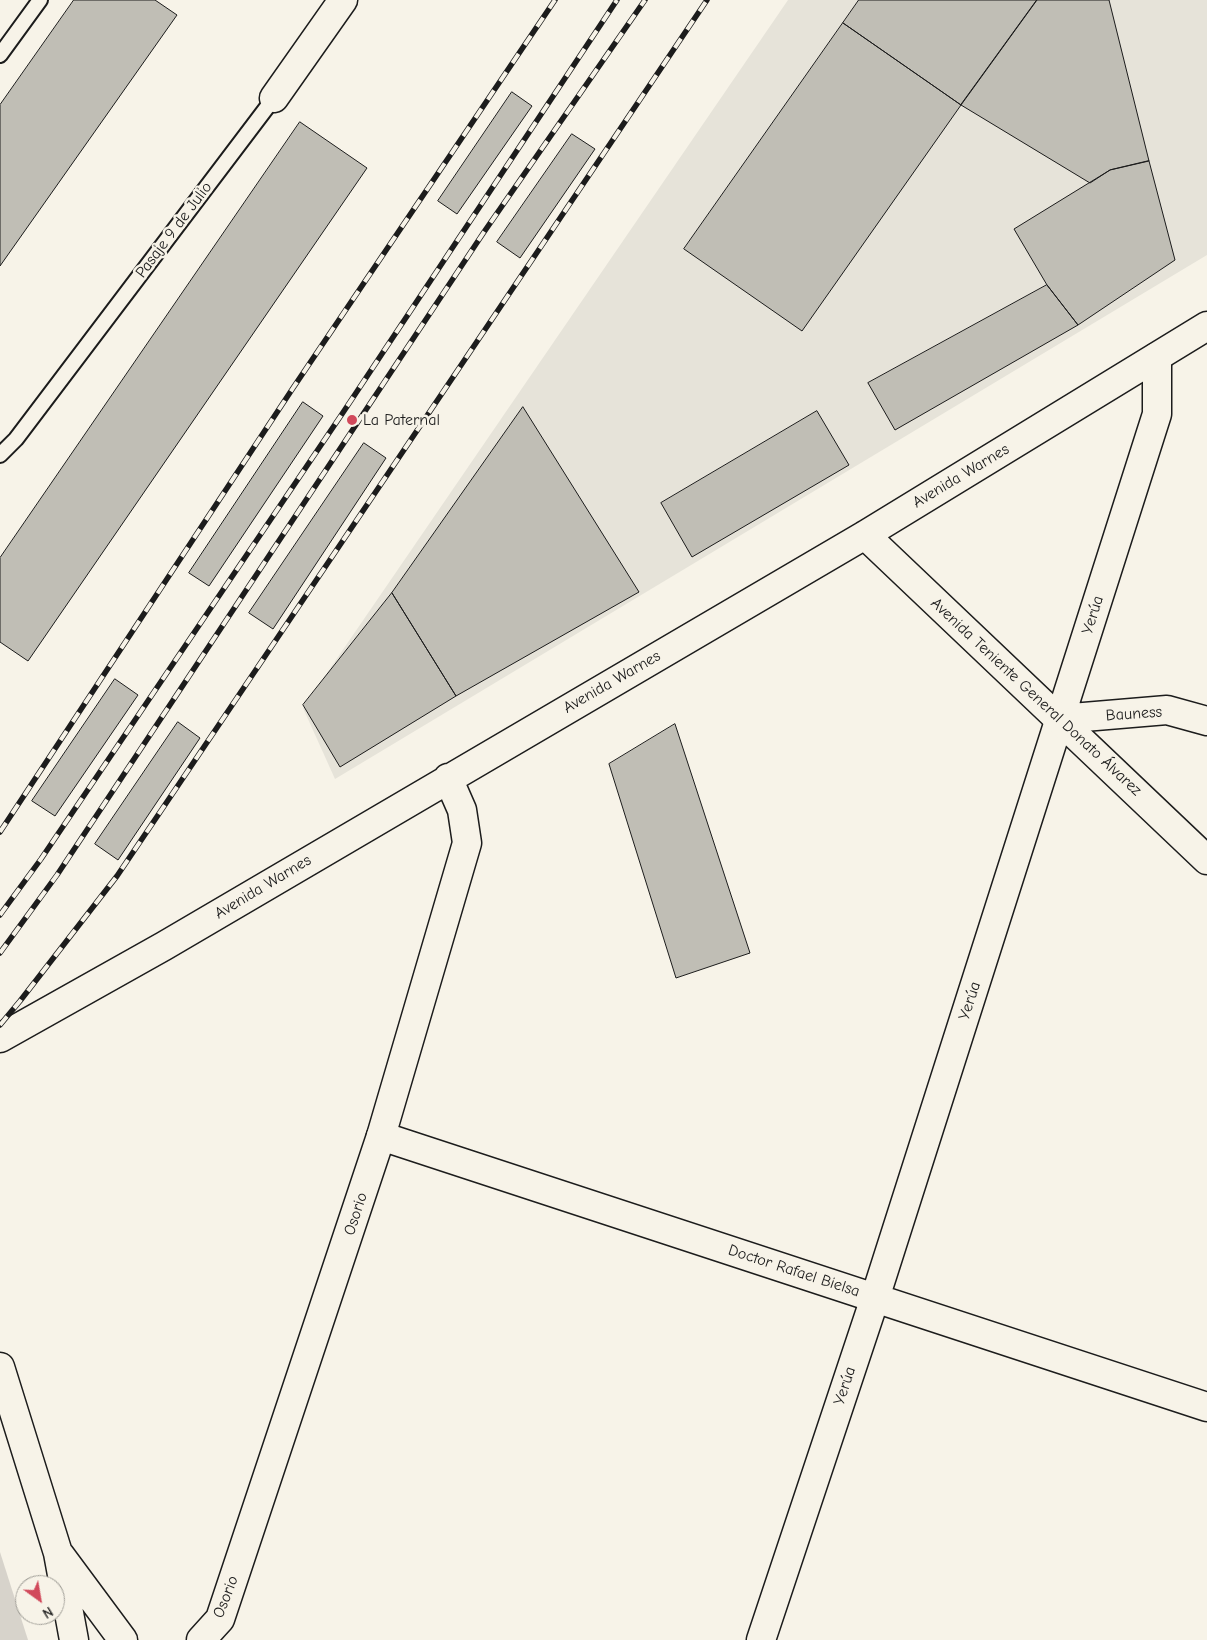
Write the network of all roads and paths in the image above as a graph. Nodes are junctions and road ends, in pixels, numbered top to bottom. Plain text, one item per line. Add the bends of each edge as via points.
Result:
1 (40, 0) edge
2 (343, 0) edge
3 (0, 55) edge
4 (274, 98) joint
5 (1207, 326) edge
6 (1157, 357) junction
7 (0, 455) edge
8 (865, 535) junction
9 (1060, 719) junction
10 (1207, 720) edge
11 (448, 778) junction
12 (1207, 860) edge
13 (3, 1037) edge
14 (381, 1136) junction
15 (874, 1298) junction
16 (0, 1367) edge
17 (1207, 1407) edge
18 (58, 1553) junction
19 (220, 1629) edge
20 (74, 1640) edge
21 (123, 1640) edge
22 (201, 1640) edge
23 (761, 1640) edge

1 - 3 lane
2 - 4 street, Pasaje 9 de Julio
4 - 7 lane, Pasaje 9 de Julio via 16,439
5 - 6 street, Avenida Warnes
6 - 8 street, Avenida Warnes
6 - 9 street, Yerúa via 1156,414
8 - 9 street, Avenida Teniente General Donato Álvarez
8 - 11 street, Avenida Warnes
9 - 10 street, Bauness via 1167,710
9 - 12 street, Avenida Teniente General Donato Álvarez
9 - 15 street, Yerúa
11 - 13 street, Avenida Warnes
11 - 14 street, Osorio via 462,810 467,843
14 - 15 street, Doctor Rafael Bielsa
14 - 19 street, Osorio
15 - 17 street, Doctor Rafael Bielsa
15 - 23 street, Yerúa
16 - 18 street
18 - 20 street
18 - 21 street
19 - 22 street, Osorio

